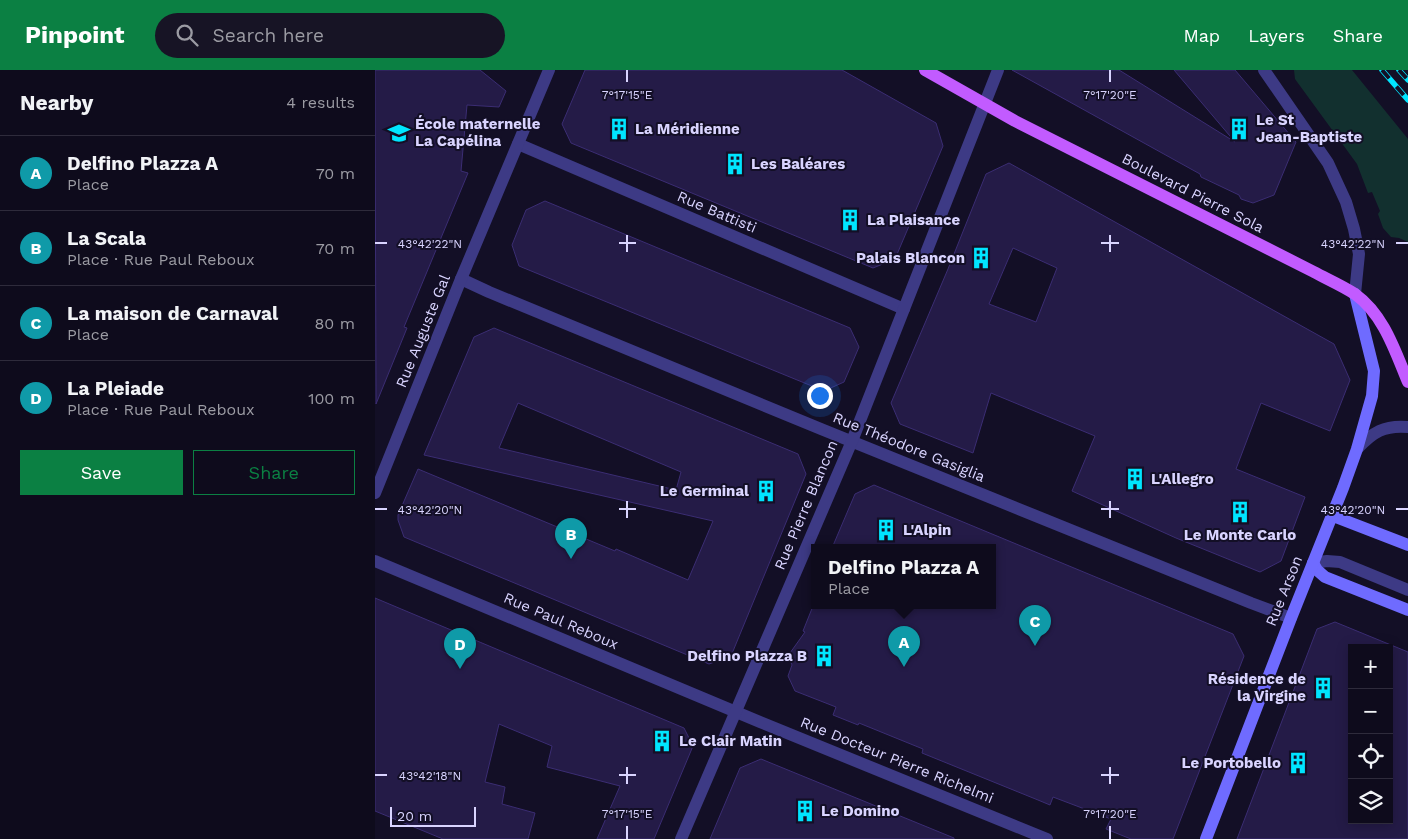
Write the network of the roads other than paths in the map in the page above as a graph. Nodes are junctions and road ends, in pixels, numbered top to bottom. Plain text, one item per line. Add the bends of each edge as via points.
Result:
1 (549, 70) edge
2 (925, 70) edge
3 (998, 70) edge
4 (1265, 70) edge
5 (985, 104) junction
6 (517, 144) junction
7 (461, 279) junction
8 (1355, 294) junction
9 (903, 310) junction
10 (1408, 382) edge
11 (1408, 427) edge
12 (852, 441) junction
13 (1357, 449) junction
14 (375, 493) edge
15 (1333, 516) junction
16 (1408, 546) edge
17 (375, 561) edge
18 (1313, 563) junction
19 (1408, 590) edge
20 (1408, 610) edge
21 (1291, 618) junction
22 (735, 711) junction
23 (681, 839) edge
24 (1047, 839) edge
25 (1206, 839) edge

1 - 6 street, Rue Auguste Gal
2 - 5 main road, Boulevard Pierre Sola
3 - 5 street, Rue Pierre Blancon
4 - 8 street via 1323,155 1346,202 1359,254
5 - 8 main road, Boulevard Pierre Sola
5 - 9 street, Rue Pierre Blancon
6 - 7 street, Rue Auguste Gal
6 - 9 street, Rue Battisti
7 - 12 street, Rue Théodore Gasiglia
7 - 14 street, Rue Auguste Gal
8 - 10 main road, Boulevard Pierre Sola via 1373,310 1384,328
8 - 13 main road, Rue Arson via 1374,371 1372,396
9 - 12 street, Rue Pierre Blancon
11 - 13 street via 1381,430 1369,436
12 - 21 street, Rue Théodore Gasiglia
12 - 22 street, Rue Pierre Blancon
13 - 15 main road, Rue Arson
15 - 16 main road
15 - 18 main road, Rue Arson
17 - 22 street, Rue Paul Reboux
18 - 19 street via 1340,562
18 - 20 main road via 1325,577
18 - 21 main road, Rue Arson
21 - 25 main road, Rue Arson
22 - 23 street, Rue Pierre Blancon
22 - 24 street, Rue Docteur Pierre Richelmi

